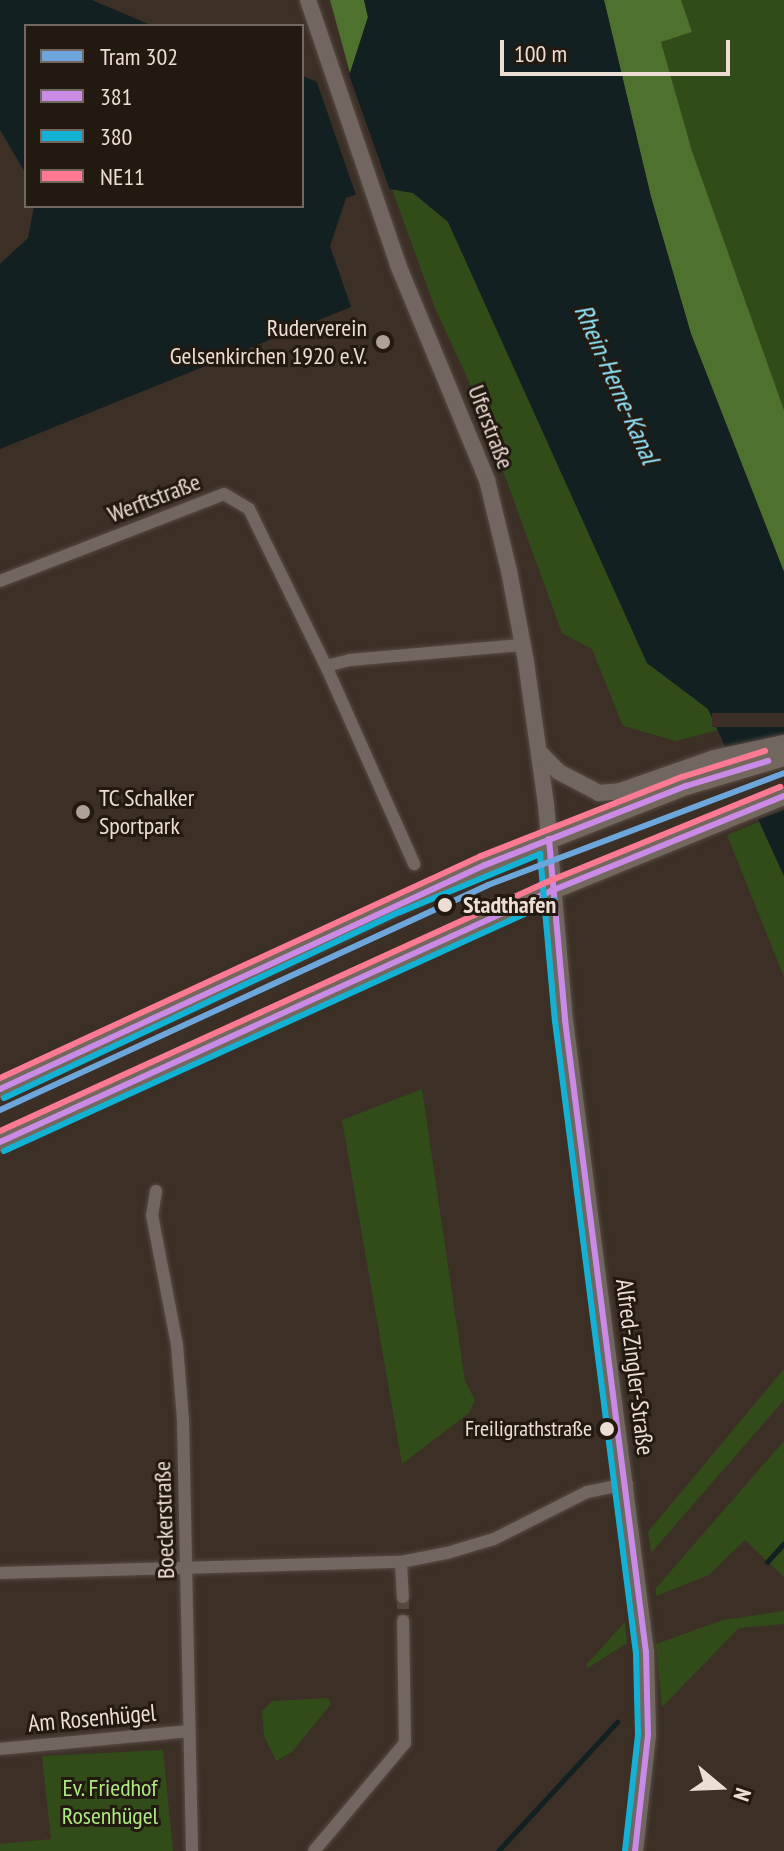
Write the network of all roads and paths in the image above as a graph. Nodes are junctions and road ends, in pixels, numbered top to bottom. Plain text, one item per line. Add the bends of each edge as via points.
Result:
1 (308, 0) edge
2 (0, 581) edge
3 (523, 645) junction
4 (326, 666) junction
5 (784, 743) edge
6 (539, 752) junction
7 (784, 757) edge
8 (716, 767) junction
9 (784, 796) edge
10 (549, 839) junction
11 (414, 864) dead end
12 (551, 891) junction
13 (0, 1089) edge
14 (0, 1142) edge
15 (156, 1191) dead end
16 (627, 1484) junction
17 (401, 1562) junction
18 (188, 1568) junction
19 (0, 1573) edge
20 (403, 1597) tunnel mouth
21 (403, 1621) tunnel mouth
22 (189, 1731) junction
23 (0, 1749) edge
24 (192, 1851) edge
25 (314, 1851) edge
26 (635, 1851) edge

1 - 3 main road, Uferstraße via 376,203 487,480
2 - 4 street, Werftstraße via 224,494 249,509
3 - 4 street
3 - 6 main road, Uferstraße
4 - 11 street, Werftstraße
5 - 8 main road
6 - 8 main road via 559,772 599,793
6 - 10 main road, Uferstraße
7 - 8 main road
8 - 10 main road
9 - 12 main road
10 - 12 main road, Uferstraße
10 - 13 main road via 396,903
12 - 14 main road
12 - 16 main road, Alfred-Zingler-Straße
15 - 18 street, Boeckerstraße via 152,1215 177,1345
16 - 17 street via 587,1492 494,1539
16 - 26 main road, Alfred-Zingler-Straße via 648,1693
17 - 18 street
17 - 20 street
18 - 19 street
18 - 22 street, Boeckerstraße
21 - 25 street via 408,1737
22 - 23 street, Am Rosenhügel
22 - 24 street, Boeckerstraße

